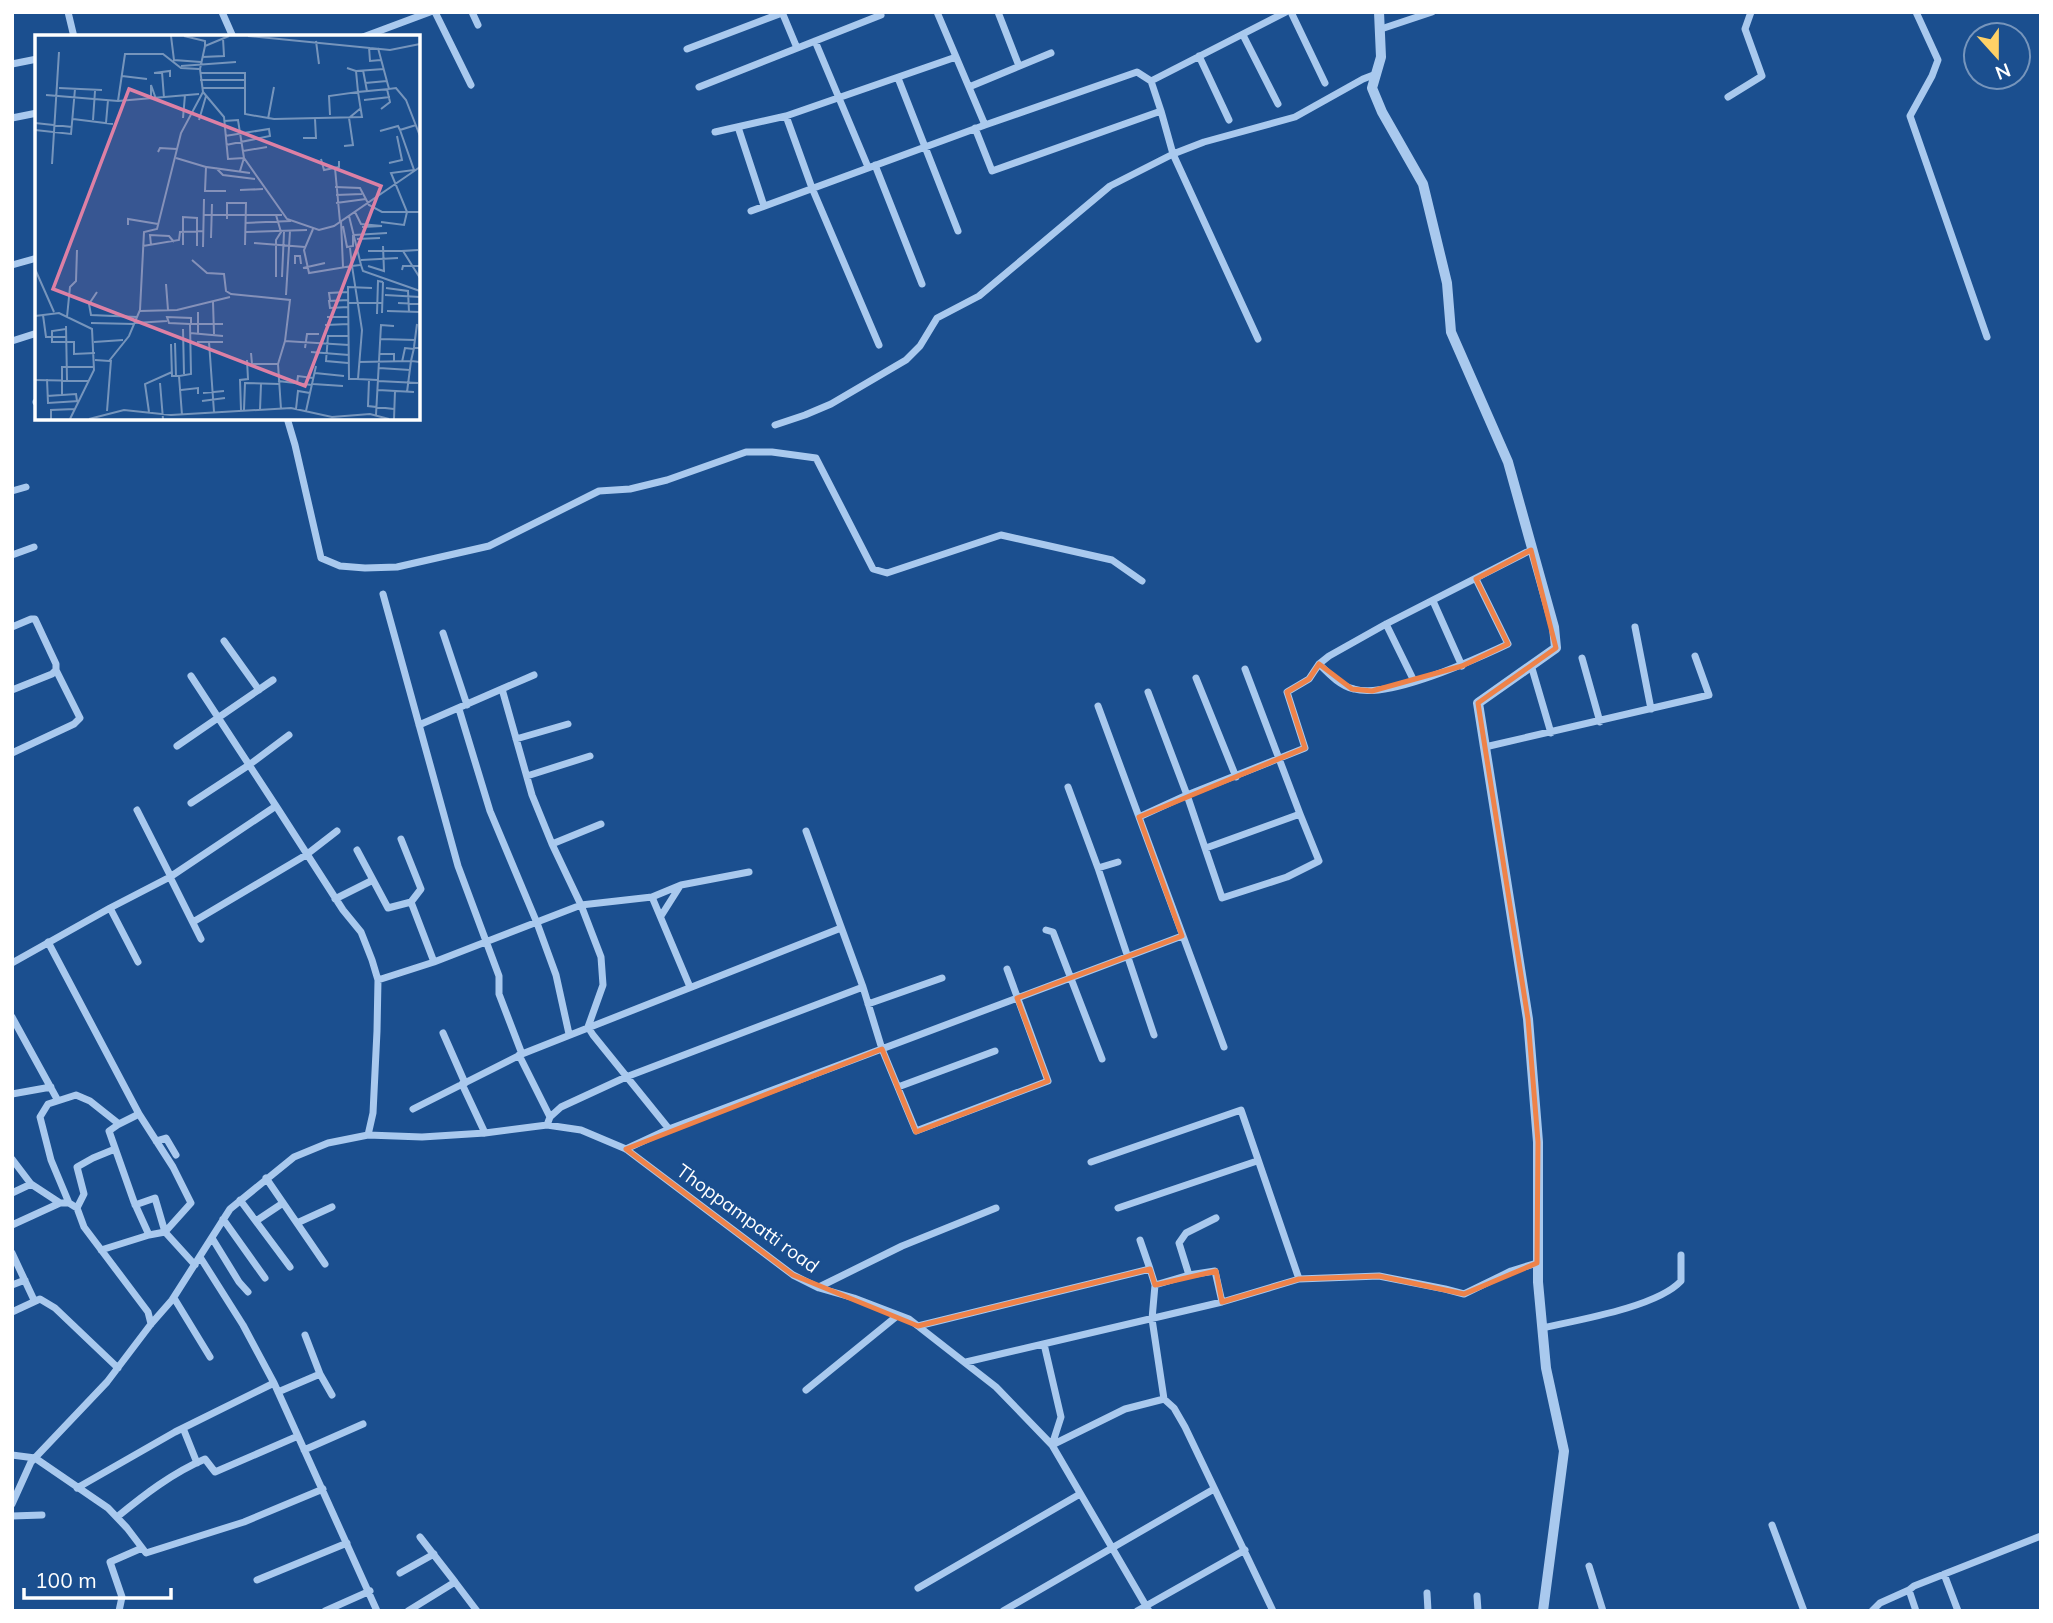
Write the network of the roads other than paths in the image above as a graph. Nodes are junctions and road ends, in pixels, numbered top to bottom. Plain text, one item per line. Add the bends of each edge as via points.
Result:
1 (68, 12) edge
2 (222, 12) edge
3 (432, 12) edge
4 (472, 12) edge
5 (937, 12) edge
6 (998, 12) edge
7 (1288, 12) edge
8 (1379, 12) edge
9 (1432, 12) edge
10 (1751, 12) edge
11 (1916, 12) edge
12 (782, 13) edge
13 (881, 15) dead end
14 (478, 25) dead end
15 (1381, 29) junction
16 (74, 35) edge
17 (232, 35) edge
18 (369, 35) edge
19 (1243, 35) junction
20 (815, 41) junction
21 (797, 48) junction
22 (687, 49) dead end
23 (1051, 53) dead end
24 (1199, 56) junction
25 (956, 57) junction
26 (35, 59) edge
27 (12, 64) edge
28 (1019, 66) junction
29 (1376, 74) junction
30 (898, 78) junction
31 (1151, 81) junction
32 (1325, 83) dead end
33 (471, 85) dead end
34 (699, 87) dead end
35 (969, 87) junction
36 (1728, 97) dead end
37 (839, 99) junction
38 (1278, 104) dead end
39 (1161, 111) junction
40 (35, 113) edge
41 (786, 116) junction
42 (12, 118) edge
43 (1229, 120) dead end
44 (985, 125) junction
45 (738, 127) junction
46 (975, 128) junction
47 (715, 132) dead end
48 (925, 147) junction
49 (1173, 154) junction
50 (872, 166) junction
51 (811, 188) junction
52 (764, 206) junction
53 (751, 211) dead end
54 (958, 231) dead end
55 (35, 259) edge
56 (12, 265) edge
57 (922, 284) dead end
58 (35, 334) edge
59 (1987, 337) dead end
60 (1258, 339) dead end
61 (12, 341) edge
62 (879, 345) dead end
63 (287, 420) edge
64 (775, 425) dead end
65 (26, 487) dead end
66 (12, 491) edge
67 (34, 547) dead end
68 (1531, 550) junction
69 (12, 555) edge
70 (1476, 579) junction
71 (1142, 581) dead end
72 (383, 594) dead end
73 (1433, 601) junction
74 (1386, 624) junction
75 (12, 627) edge
76 (1635, 627) dead end
77 (443, 633) dead end
78 (225, 641) dead end
79 (1695, 656) dead end
80 (1582, 658) dead end
81 (1319, 664) junction
82 (1462, 666) junction
83 (1531, 666) junction
84 (1245, 669) dead end
85 (56, 670) junction
86 (534, 675) dead end
87 (191, 676) dead end
88 (1196, 678) dead end
89 (273, 680) dead end
90 (1414, 681) junction
91 (259, 690) junction
92 (502, 690) junction
93 (12, 691) edge
94 (1148, 692) dead end
95 (467, 705) junction
96 (1098, 706) dead end
97 (459, 709) junction
98 (1651, 709) junction
99 (219, 718) junction
100 (1600, 722) junction
101 (568, 724) dead end
102 (419, 725) junction
103 (1551, 733) junction
104 (289, 735) dead end
105 (516, 739) junction
106 (177, 746) dead end
107 (1485, 747) junction
108 (12, 753) edge
109 (590, 756) dead end
110 (1279, 759) junction
111 (249, 765) junction
112 (527, 776) junction
113 (1236, 777) junction
114 (1068, 787) dead end
115 (1187, 795) junction
116 (191, 803) dead end
117 (276, 806) junction
118 (137, 810) dead end
119 (1300, 814) junction
120 (1139, 817) junction
121 (601, 824) dead end
122 (337, 831) dead end
123 (806, 831) dead end
124 (401, 839) dead end
125 (552, 844) junction
126 (1206, 849) junction
127 (357, 850) dead end
128 (306, 856) junction
129 (1118, 862) dead end
130 (1098, 868) junction
131 (749, 872) dead end
132 (171, 877) junction
133 (373, 880) junction
134 (681, 886) junction
135 (652, 897) junction
136 (335, 899) junction
137 (411, 902) junction
138 (582, 905) junction
139 (110, 908) junction
140 (660, 916) junction
141 (193, 922) junction
142 (537, 923) junction
143 (841, 928) junction
144 (1046, 930) dead end
145 (1182, 936) junction
146 (201, 939) dead end
147 (487, 941) junction
148 (48, 942) junction
149 (1128, 956) junction
150 (433, 961) junction
151 (138, 962) dead end
152 (12, 963) edge
153 (1007, 969) dead end
154 (942, 978) dead end
155 (1070, 978) junction
156 (378, 979) junction
157 (690, 987) junction
158 (863, 987) junction
159 (1017, 998) junction
160 (868, 1004) junction
161 (12, 1017) edge
162 (588, 1027) junction
163 (443, 1033) dead end
164 (569, 1034) junction
165 (1154, 1035) dead end
166 (1224, 1047) dead end
167 (881, 1049) junction
168 (995, 1051) dead end
169 (521, 1055) junction
170 (1102, 1059) dead end
171 (626, 1077) junction
172 (463, 1083) junction
173 (51, 1087) junction
174 (898, 1087) junction
175 (12, 1094) edge
176 (57, 1099) junction
177 (413, 1108) dead end
178 (139, 1114) junction
179 (548, 1121) junction
180 (119, 1124) junction
181 (669, 1129) junction
182 (485, 1133) junction
183 (368, 1135) junction
184 (156, 1141) junction
185 (115, 1149) junction
186 (626, 1149) junction
187 (176, 1155) dead end
188 (12, 1159) edge
189 (1257, 1161) junction
190 (1091, 1162) dead end
191 (266, 1178) junction
192 (31, 1184) junction
193 (12, 1192) edge
194 (240, 1200) junction
195 (60, 1203) junction
196 (69, 1203) junction
197 (283, 1203) junction
198 (135, 1205) junction
199 (332, 1207) dead end
200 (77, 1208) junction
201 (996, 1208) dead end
202 (1118, 1208) dead end
203 (1216, 1218) dead end
204 (223, 1219) junction
205 (256, 1221) junction
206 (297, 1223) junction
207 (12, 1225) edge
208 (165, 1232) junction
209 (149, 1235) junction
210 (212, 1238) junction
211 (1140, 1240) dead end
212 (102, 1250) junction
213 (12, 1253) edge
214 (1681, 1255) dead end
215 (200, 1257) junction
216 (1537, 1263) junction
217 (325, 1264) dead end
218 (195, 1265) junction
219 (290, 1267) dead end
220 (1150, 1269) junction
221 (1189, 1275) junction
222 (265, 1278) dead end
223 (1299, 1279) junction
224 (24, 1280) junction
225 (12, 1285) edge
226 (1155, 1285) junction
227 (819, 1288) junction
228 (248, 1292) dead end
229 (174, 1298) junction
230 (34, 1300) junction
231 (1222, 1302) junction
232 (12, 1312) edge
233 (897, 1316) junction
234 (1152, 1319) junction
235 (151, 1324) junction
236 (918, 1326) junction
237 (1542, 1328) junction
238 (305, 1335) dead end
239 (1044, 1344) junction
240 (210, 1357) dead end
241 (966, 1362) junction
242 (118, 1368) junction
243 (320, 1374) junction
244 (274, 1383) junction
245 (806, 1390) dead end
246 (278, 1392) junction
247 (332, 1395) dead end
248 (1164, 1399) junction
249 (363, 1424) dead end
250 (183, 1428) junction
251 (298, 1436) junction
252 (1052, 1445) junction
253 (304, 1450) junction
254 (12, 1455) edge
255 (35, 1458) junction
256 (197, 1462) junction
257 (77, 1488) junction
258 (323, 1489) junction
259 (1214, 1489) junction
260 (1080, 1494) junction
261 (12, 1504) edge
262 (12, 1516) edge
263 (42, 1516) dead end
264 (117, 1517) junction
265 (1772, 1525) dead end
266 (2041, 1536) edge
267 (420, 1537) dead end
268 (347, 1543) junction
269 (142, 1548) junction
270 (1112, 1549) junction
271 (1245, 1550) junction
272 (434, 1554) junction
273 (1590, 1566) dead end
274 (400, 1573) dead end
275 (1944, 1574) junction
276 (257, 1580) dead end
277 (455, 1582) junction
278 (918, 1588) dead end
279 (1909, 1590) junction
280 (370, 1591) junction
281 (1427, 1593) dead end
282 (1477, 1596) dead end
283 (1147, 1608) edge
284 (1272, 1610) edge
285 (1873, 1610) edge
286 (119, 1611) edge
287 (325, 1611) edge
288 (377, 1611) edge
289 (408, 1611) edge
290 (477, 1611) edge
291 (1003, 1611) edge
292 (1137, 1611) edge
293 (1428, 1611) edge
294 (1478, 1611) edge
295 (1544, 1611) edge
296 (1603, 1611) edge
297 (1804, 1611) edge
298 (1916, 1611) edge
299 (1958, 1611) edge

1 - 16 street
2 - 17 street
3 - 18 street
3 - 33 street
4 - 14 street
5 - 25 street
6 - 28 street
7 - 19 street
7 - 32 street
8 - 15 street
9 - 15 street
10 - 36 street via 1745,29 1762,76
11 - 59 street via 1938,60 1910,116
12 - 21 street
12 - 22 street
13 - 20 street
15 - 29 street
19 - 24 street
19 - 38 street
20 - 21 street
20 - 37 street
21 - 34 street
23 - 28 street
24 - 31 street
24 - 43 street
25 - 30 street
25 - 35 street
26 - 27 street
28 - 35 street
29 - 49 street via 1295,117
29 - 68 street via 1372,88 1382,112 1423,184 1447,283 1451,332 1508,461
30 - 37 street
30 - 48 street
31 - 39 street
31 - 44 street via 1137,72
35 - 44 street
37 - 41 street
37 - 50 street
39 - 46 street via 992,171
39 - 49 street
40 - 42 street
41 - 45 street
41 - 51 street
44 - 46 street
45 - 47 street
45 - 52 street
46 - 48 street
48 - 50 street
48 - 54 street
49 - 60 street
49 - 64 street via 1110,186 979,296 937,318 906,360 831,404
50 - 51 street
50 - 57 street
51 - 52 street
51 - 62 street
52 - 53 street
55 - 56 street
58 - 61 street
63 - 71 street via 321,558 340,566 397,567 489,546 599,491 630,489 746,453 772,452 816,458 873,569 887,573 1000,535 1112,560
65 - 66 street
67 - 69 street
68 - 70 street
68 - 83 street via 1556,648
70 - 73 street
70 - 82 street via 1508,644
72 - 102 street
73 - 74 street
73 - 82 street
74 - 81 street
74 - 90 street
75 - 85 street via 35,619
76 - 98 street
77 - 95 street
78 - 91 street
79 - 98 street via 1709,695
80 - 100 street
81 - 90 street via 1352,689 1372,691
81 - 110 street via 1309,679 1287,692 1305,748
82 - 90 street
83 - 103 street
83 - 107 street via 1478,703
84 - 110 street
85 - 93 street
85 - 108 street via 80,718
86 - 92 street
87 - 99 street
88 - 113 street
89 - 91 street
91 - 99 street
92 - 95 street
92 - 105 street
94 - 115 street
95 - 97 street
96 - 120 street
97 - 102 street
97 - 142 street via 489,811
98 - 100 street
99 - 106 street
99 - 111 street
100 - 103 street
101 - 105 street
102 - 147 street via 458,866
103 - 107 street
104 - 111 street
105 - 112 street
107 - 216 street via 1528,1019 1538,1142
109 - 112 street
110 - 113 street
110 - 119 street
111 - 116 street
111 - 117 street
112 - 125 street
113 - 115 street
114 - 130 street
115 - 120 street
115 - 126 street
117 - 128 street
117 - 132 street
118 - 132 street
119 - 126 street
119 - 126 street via 1320,861 1287,877 1222,898
120 - 145 street
121 - 125 street
122 - 128 street
123 - 143 street
124 - 137 street via 421,889
125 - 138 street
127 - 133 street
128 - 136 street
128 - 141 street
129 - 130 street
130 - 149 street
131 - 134 street
132 - 139 street
132 - 141 street
133 - 136 street
133 - 137 street via 388,908
134 - 135 street
134 - 140 street
135 - 138 street
135 - 140 street
136 - 156 street via 361,932
137 - 150 street
138 - 142 street
138 - 162 street via 601,957 603,985
139 - 148 street
139 - 151 street
140 - 157 street
141 - 146 street
142 - 147 street
142 - 164 street via 556,975
143 - 157 street
143 - 158 street
144 - 155 street via 1053,932
145 - 149 street
145 - 166 street
147 - 150 street
147 - 169 street via 499,976 499,995
148 - 152 street
148 - 178 street
149 - 155 street
149 - 165 street
150 - 156 street
153 - 159 street
154 - 160 street
155 - 159 street
155 - 170 street
156 - 183 street via 373,1113
157 - 162 street
158 - 160 street
158 - 171 street
159 - 167 street
159 - 174 street via 1048,1081 916,1131
160 - 167 street
161 - 173 street
162 - 164 street
162 - 171 street
163 - 172 street
164 - 169 street
167 - 174 street
167 - 181 street
168 - 174 street
169 - 172 street
169 - 179 street
171 - 179 street via 561,1107
171 - 181 street
172 - 177 street
172 - 182 street
173 - 175 street
173 - 176 street
176 - 180 street via 76,1094
176 - 196 street via 40,1117
178 - 180 street
178 - 184 street
179 - 182 street, Thoppampatti road
179 - 186 street, Thoppampatti road
180 - 185 street via 109,1131
181 - 186 street
182 - 183 street, Thoppampatti road
183 - 191 street, Thoppampatti road via 328,1143 294,1157
184 - 187 street via 166,1138
184 - 208 street via 191,1203
185 - 198 street
185 - 200 street via 77,1167 84,1194
186 - 227 street, Thoppampatti road via 793,1275
188 - 192 street
189 - 190 street via 1241,1110
189 - 202 street
189 - 223 street
191 - 194 street, Thoppampatti road
191 - 197 street
192 - 193 street
192 - 195 street
194 - 204 street, Thoppampatti road
194 - 205 street
195 - 196 street
195 - 207 street
196 - 200 street
197 - 205 street
197 - 206 street
198 - 208 street via 155,1198
198 - 209 street
199 - 206 street
200 - 212 street via 84,1227
201 - 227 street
203 - 221 street via 1186,1233 1179,1243
204 - 210 street, Thoppampatti road
204 - 222 street
205 - 219 street
206 - 217 street
208 - 209 street
208 - 218 street
209 - 212 street
210 - 215 street, Thoppampatti road
210 - 228 street
211 - 220 street
212 - 235 street via 148,1312
213 - 224 street
214 - 237 street via 1681,1281 1673,1290 1643,1305
215 - 218 street, Thoppampatti road
215 - 244 street
216 - 223 street via 1464,1294 1379,1276
216 - 237 street
218 - 229 street, Thoppampatti road
220 - 226 street
220 - 236 street
221 - 226 street
221 - 231 street via 1214,1271
223 - 231 street
224 - 225 street
224 - 230 street
226 - 234 street
227 - 233 street, Thoppampatti road
229 - 235 street, Thoppampatti road
229 - 240 street
230 - 232 street
230 - 242 street via 55,1308
231 - 234 street
233 - 236 street, Thoppampatti road
233 - 245 street
234 - 239 street
234 - 248 street
235 - 242 street, Thoppampatti road
236 - 241 street, Thoppampatti road
237 - 295 street via 1564,1451
238 - 243 street
239 - 241 street
239 - 252 street via 1061,1417
241 - 252 street, Thoppampatti road
242 - 255 street, Thoppampatti road
243 - 246 street
243 - 247 street
244 - 246 street
244 - 250 street
246 - 251 street
248 - 252 street via 1125,1409
248 - 259 street via 1185,1427
249 - 253 street
250 - 256 street
250 - 257 street
251 - 253 street
251 - 256 street via 215,1472 205,1459
252 - 260 street, Thoppampatti road
253 - 258 street
254 - 255 street
255 - 257 street
255 - 261 street, Thoppampatti road
256 - 264 street via 150,1490
257 - 264 street
258 - 268 street
258 - 269 street via 244,1522 146,1553
259 - 270 street
259 - 271 street
260 - 270 street, Thoppampatti road
260 - 278 street
262 - 263 street
264 - 269 street
265 - 297 street
266 - 275 street
267 - 272 street
268 - 276 street
268 - 280 street
269 - 286 street via 110,1562 122,1597
270 - 283 street, Thoppampatti road
270 - 291 street
271 - 283 street
271 - 284 street
272 - 274 street
272 - 277 street
273 - 296 street
275 - 279 street
275 - 299 street
277 - 289 street
277 - 290 street
279 - 285 street
279 - 298 street
280 - 287 street
280 - 288 street
281 - 293 street
282 - 294 street
283 - 292 street

